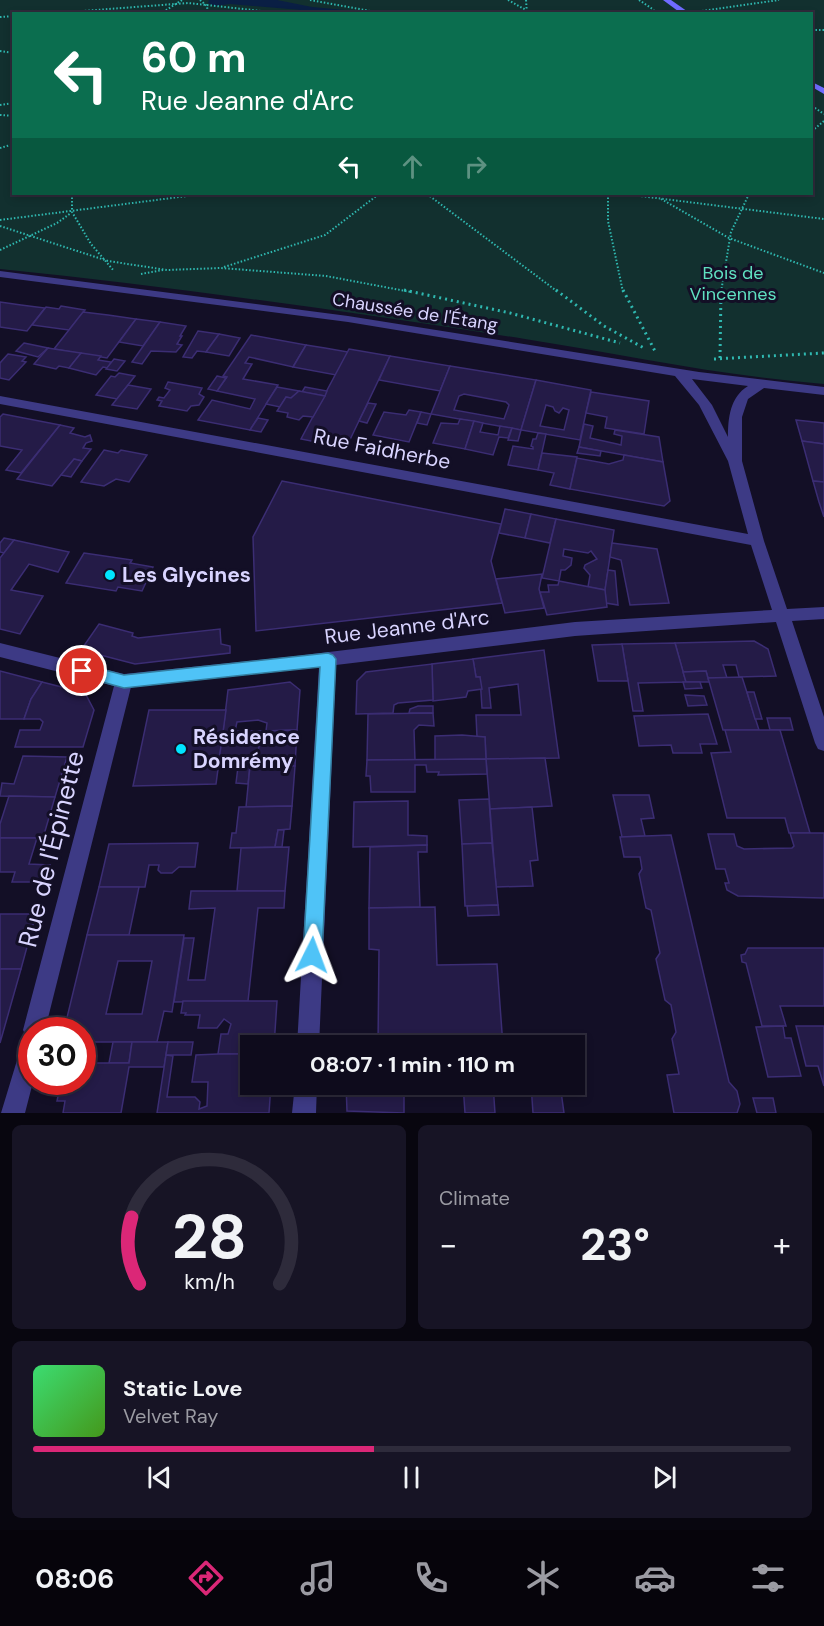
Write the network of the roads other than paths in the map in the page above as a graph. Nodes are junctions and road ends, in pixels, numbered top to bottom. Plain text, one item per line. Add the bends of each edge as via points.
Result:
1 (666, 0) edge
2 (685, 12) edge
3 (0, 274) edge
4 (678, 373) junction
5 (760, 385) junction
6 (824, 391) edge
7 (0, 399) edge
8 (735, 462) junction
9 (757, 541) junction
10 (824, 613) edge
11 (781, 614) junction
12 (0, 650) edge
13 (328, 659) junction
14 (124, 681) junction
15 (824, 743) edge
16 (37, 1017) edge
17 (309, 1035) edge
18 (18, 1094) edge
19 (305, 1095) edge
20 (13, 1113) edge
21 (304, 1113) edge

1 - 2 street
3 - 4 street, Chaussée de l'Étang via 348,319
4 - 5 street, Chaussée de l'Étang
4 - 8 street via 701,394
5 - 6 street, Chaussée de l'Étang
5 - 8 street via 747,391 738,405 734,422
7 - 9 street, Rue Faidherbe
8 - 9 street
9 - 11 street
10 - 11 street, Rue Jeanne d'Arc
11 - 13 street, Rue Jeanne d'Arc via 575,629
11 - 15 street
12 - 14 street, Rue Jeanne d'Arc
13 - 14 street, Rue Jeanne d'Arc
13 - 17 street
14 - 16 street, Rue de l'Épinette
18 - 20 street
19 - 21 street

